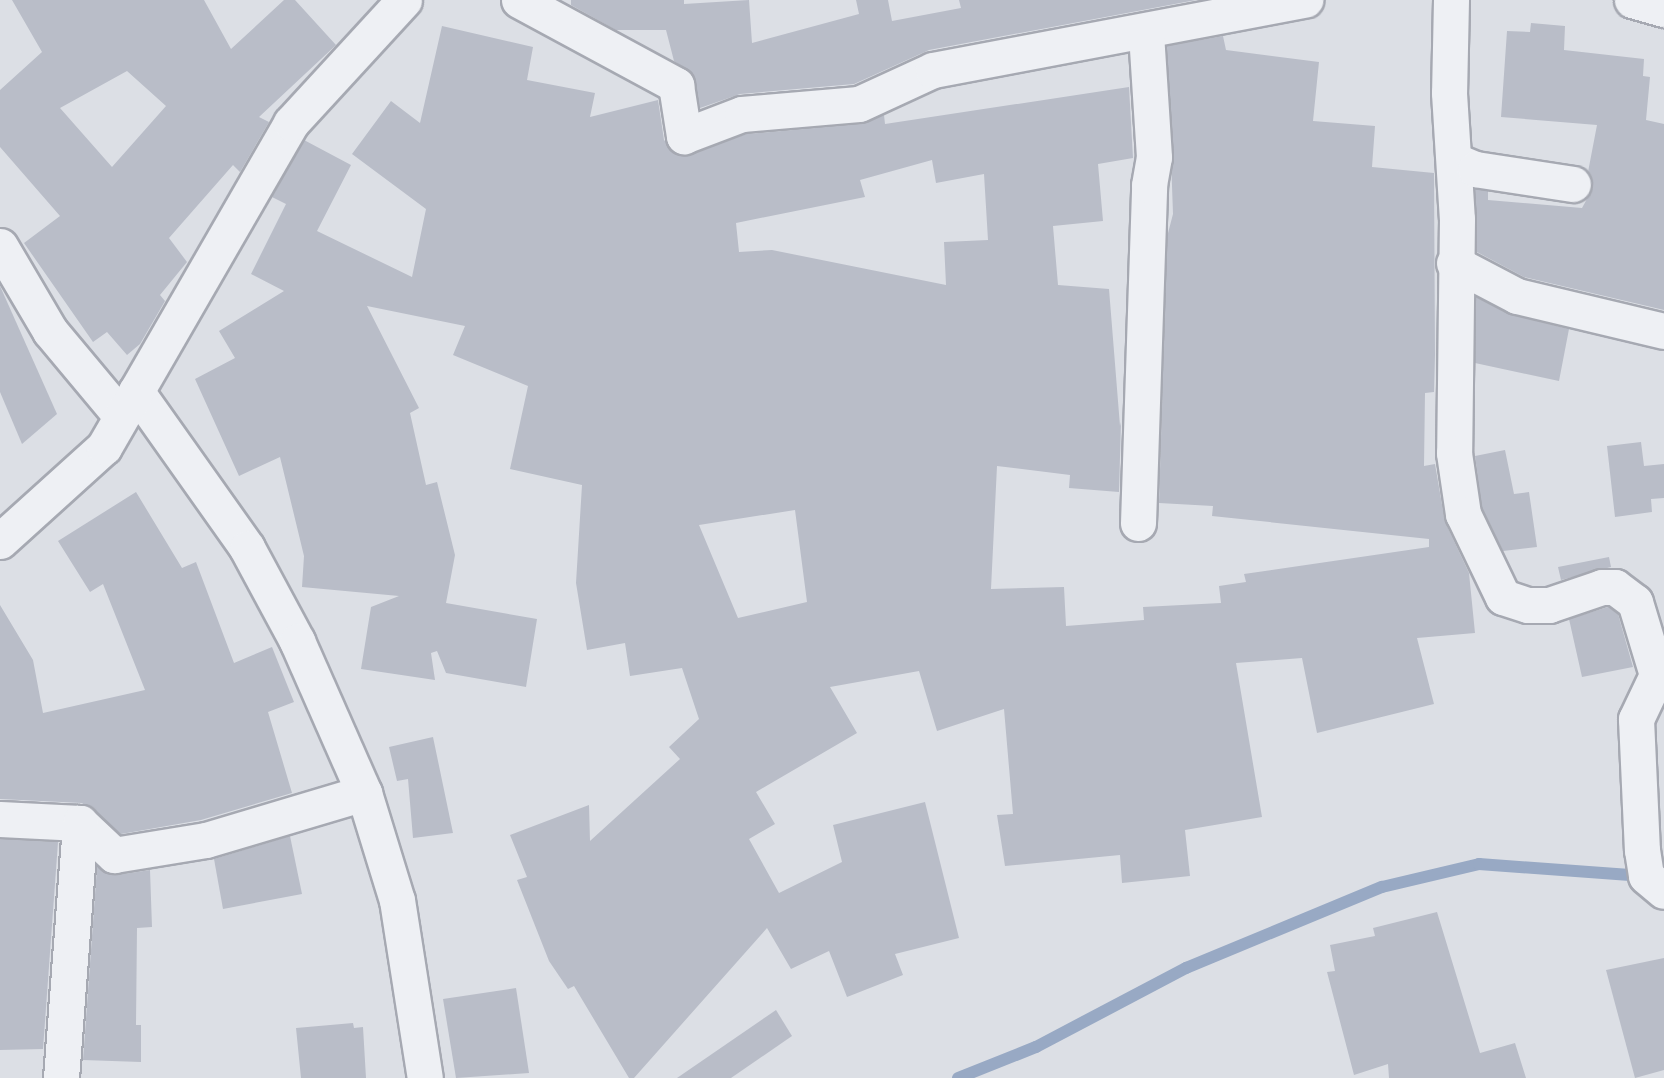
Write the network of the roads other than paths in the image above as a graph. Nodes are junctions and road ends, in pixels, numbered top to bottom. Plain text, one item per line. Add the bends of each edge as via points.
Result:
1 (404, 0) edge
2 (519, 0) edge
3 (1305, 0) edge
4 (1451, 0) edge
5 (1632, 0) edge
6 (1664, 9) edge
7 (1146, 33) junction
8 (1456, 161) junction
9 (1573, 184) dead end
10 (0, 246) edge
11 (1454, 263) junction
12 (1664, 331) edge
13 (129, 404) junction
14 (1138, 523) dead end
15 (0, 541) edge
16 (364, 793) junction
17 (0, 819) edge
18 (80, 823) junction
19 (1664, 891) edge
20 (61, 1078) edge
21 (425, 1078) edge

1 - 13 street via 290,123
2 - 7 street via 676,85 684,136 742,114 859,104 933,70 1060,44
3 - 7 street
4 - 8 street via 1449,93
5 - 6 street
7 - 14 street via 1154,158 1149,185
8 - 9 street
8 - 11 street
10 - 13 street via 50,331
11 - 12 street via 1517,296
11 - 19 street via 1454,453 1463,514 1503,597 1528,605 1549,605 1615,587 1635,602 1657,675 1636,719 1642,850 1646,876
13 - 15 street via 104,447
13 - 16 street via 247,548 297,641
16 - 18 street via 206,840 114,855
16 - 21 street via 397,900
17 - 18 street
18 - 20 street

